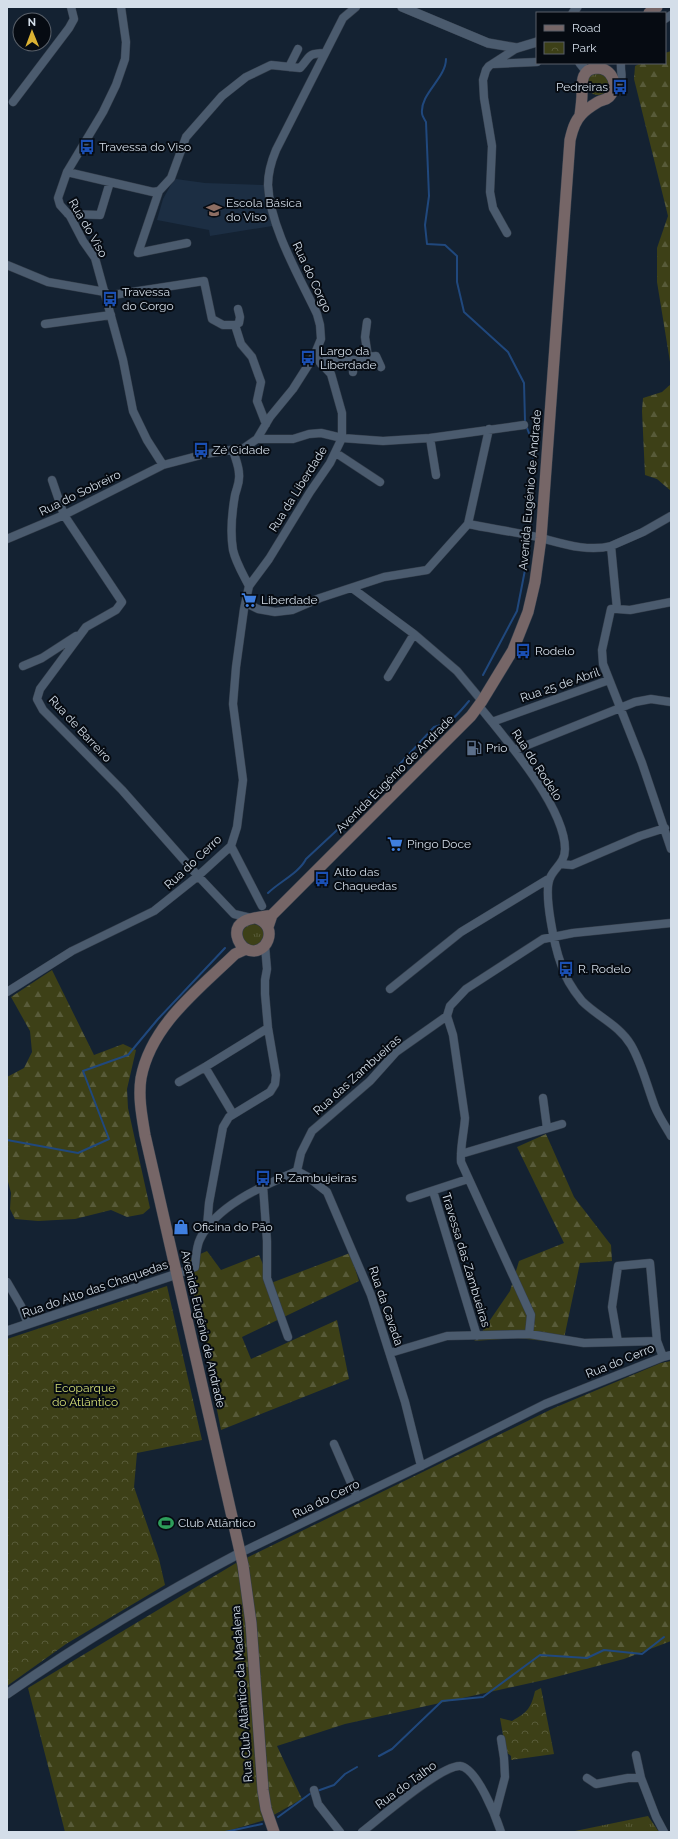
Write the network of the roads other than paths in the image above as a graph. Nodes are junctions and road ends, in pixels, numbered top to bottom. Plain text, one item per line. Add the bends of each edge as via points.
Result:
1 (71, 7) edge
2 (121, 7) edge
3 (356, 7) edge
4 (402, 7) edge
5 (536, 42) edge
6 (517, 48) junction
7 (298, 49) dead end
8 (325, 53) junction
9 (536, 62) edge
10 (494, 64) junction
11 (621, 64) edge
12 (592, 66) edge
13 (289, 67) junction
14 (611, 68) edge
15 (614, 88) junction
16 (582, 92) junction
17 (13, 102) dead end
18 (599, 102) junction
19 (580, 115) junction
20 (67, 172) junction
21 (110, 182) junction
22 (159, 191) junction
23 (68, 214) junction
24 (507, 233) dead end
25 (187, 243) dead end
26 (7, 265) edge
27 (105, 294) junction
28 (238, 309) dead end
29 (111, 315) junction
30 (367, 322) dead end
31 (45, 324) dead end
32 (235, 325) junction
33 (314, 356) junction
34 (368, 357) junction
35 (354, 360) junction
36 (321, 364) junction
37 (381, 367) dead end
38 (353, 372) dead end
39 (266, 424) junction
40 (524, 425) dead end
41 (489, 429) junction
42 (342, 438) junction
43 (430, 438) junction
44 (257, 439) junction
45 (233, 450) junction
46 (336, 453) junction
47 (163, 465) junction
48 (436, 475) dead end
49 (52, 480) dead end
50 (380, 482) dead end
51 (64, 515) junction
52 (671, 516) edge
53 (468, 524) junction
54 (541, 538) junction
55 (7, 539) edge
56 (611, 546) junction
57 (250, 586) junction
58 (352, 588) junction
59 (671, 602) edge
60 (246, 603) junction
61 (617, 609) junction
62 (414, 634) junction
63 (80, 635) junction
64 (23, 666) dead end
65 (388, 677) dead end
66 (609, 680) junction
67 (671, 702) edge
68 (481, 703) junction
69 (619, 708) junction
70 (492, 722) junction
71 (515, 750) junction
72 (665, 828) junction
73 (231, 846) junction
74 (671, 849) edge
75 (561, 864) junction
76 (198, 876) junction
77 (550, 878) junction
78 (262, 906) dead end
79 (234, 914) junction
80 (272, 915) junction
81 (253, 918) junction
82 (671, 924) edge
83 (268, 927) junction
84 (555, 937) junction
85 (248, 943) junction
86 (390, 989) dead end
87 (7, 992) edge
88 (447, 1016) junction
89 (268, 1028) junction
90 (205, 1067) junction
91 (179, 1082) dead end
92 (543, 1098) dead end
93 (233, 1114) junction
94 (562, 1124) dead end
95 (547, 1128) junction
96 (671, 1136) edge
97 (461, 1154) junction
98 (297, 1171) junction
99 (468, 1179) junction
100 (263, 1186) junction
101 (432, 1191) junction
102 (410, 1198) dead end
103 (207, 1226) junction
104 (176, 1274) junction
105 (7, 1282) edge
106 (28, 1324) junction
107 (7, 1331) edge
108 (529, 1334) junction
109 (477, 1336) junction
110 (288, 1337) dead end
111 (657, 1341) junction
112 (618, 1342) junction
113 (390, 1353) junction
114 (667, 1356) edge
115 (334, 1444) dead end
116 (422, 1466) junction
117 (358, 1497) junction
118 (240, 1553) junction
119 (7, 1694) edge
120 (500, 1739) dead end
121 (636, 1755) dead end
122 (587, 1778) dead end
123 (641, 1778) junction
124 (314, 1790) dead end
125 (495, 1815) junction
126 (274, 1832) edge
127 (340, 1832) edge
128 (362, 1832) edge
129 (501, 1832) edge
130 (664, 1832) edge

1 - 17 street via 74,19 69,28
2 - 20 street, Rua do Viso via 126,42 125,59 104,112
3 - 8 street, Rua do Corgo via 343,18
4 - 6 street via 488,43
5 - 6 street
6 - 10 street
7 - 13 street
8 - 13 street via 312,54 300,68
8 - 33 street, Rua do Corgo via 276,150 269,168 268,186 280,237 320,325 321,339
9 - 10 street
10 - 24 street via 486,70 483,80 492,146 490,192 493,208
11 - 15 street via 623,78
12 - 14 main road, Avenida Eugénio de Andrade
12 - 16 main road, Avenida Eugénio de Andrade via 581,80
13 - 22 street via 271,65 246,77 222,96 186,137 171,178
14 - 15 main road, Avenida Eugénio de Andrade
15 - 18 main road, Avenida Eugénio de Andrade via 609,97
16 - 18 main road via 589,99
16 - 19 main road, Avenida Eugénio de Andrade
18 - 19 main road, Avenida Eugénio de Andrade
19 - 54 main road, Avenida Eugénio de Andrade via 572,129 570,140
20 - 21 street
20 - 23 street, Rua do Viso via 58,198 60,205
21 - 22 street via 153,192
21 - 23 street via 100,215
22 - 25 street via 138,253
23 - 27 street, Rua do Viso via 95,258
26 - 27 street via 48,282
27 - 29 street, Rua do Viso
27 - 32 street via 204,281 212,319 223,325
28 - 32 street via 239,323
29 - 31 street
29 - 47 street, Rua do Viso via 133,411
30 - 34 street via 365,337
32 - 39 street via 241,344 252,357 262,382 257,401
33 - 36 street
33 - 39 street, Rua do Corgo via 294,389
34 - 35 street
34 - 37 street via 376,356
35 - 36 street via 327,359
35 - 38 street
36 - 42 street, Rua da Liberdade via 331,374 342,413
39 - 44 street, Rua do Corgo
40 - 41 street
41 - 43 street
41 - 53 street
42 - 43 street via 383,441
42 - 44 street via 321,433 293,439
42 - 46 street, Rua da Liberdade
43 - 48 street
44 - 45 street, Rua do Corgo via 244,448
45 - 47 street, Rua do Corgo
45 - 57 street via 240,472 232,514 233,550
46 - 50 street
46 - 57 street, Rua da Liberdade
47 - 51 street, Rua do Sobreiro
49 - 51 street
51 - 55 street, Rua do Sobreiro
51 - 63 street, Rua de Barreiro via 122,602 116,610 86,627
52 - 56 street
53 - 54 street
53 - 58 street via 427,570 384,578
54 - 56 street via 574,547
54 - 68 main road, Avenida Eugénio de Andrade via 528,612 513,650
56 - 61 street
57 - 60 street, Rua do Cerro
58 - 60 street via 292,610 275,612 258,609
58 - 62 street, Rua do Rodelo
59 - 61 street via 630,610
60 - 73 street, Rua do Cerro via 233,704 242,780 237,827
61 - 66 street via 610,609 602,650 603,664
62 - 65 street
62 - 68 street, Rua do Rodelo via 457,671
63 - 64 street via 42,658
63 - 76 street, Rua de Barreiro via 40,689 37,699 43,710 122,790
66 - 69 street, Rua 25 de Abril
66 - 70 street, Rua 25 de Abril
67 - 69 street via 651,699
68 - 70 street, Rua do Rodelo
68 - 80 main road, Avenida Eugénio de Andrade
69 - 71 street
69 - 72 street, Rua 25 de Abril
70 - 71 street, Rua do Rodelo
71 - 75 street, Rua do Rodelo via 546,797 558,824 564,839 565,851
72 - 74 street, Rua 25 de Abril
72 - 75 street via 572,865
73 - 76 street, Rua do Cerro
73 - 78 street
75 - 77 street, Rua do Rodelo
76 - 79 street, Rua de Barreiro
76 - 87 street, Rua do Cerro via 154,911 72,952
77 - 84 street via 549,912
77 - 86 street via 462,932
79 - 81 street
79 - 85 street
80 - 81 main road
80 - 83 main road, Avenida Eugénio de Andrade
81 - 83 main road via 261,920
81 - 85 main road, Avenida Eugénio de Andrade via 242,922
82 - 84 street, Rua das Zambueiras via 580,932
83 - 85 main road, Avenida Eugénio de Andrade via 269,937
84 - 88 street, Rua das Zambueiras via 543,939 466,989 450,1006
84 - 96 street via 560,964 570,986 583,1001 620,1029 631,1045 656,1109
85 - 89 street via 266,960
85 - 104 main road, Avenida Eugénio de Andrade via 173,1015 159,1033 141,1079 140,1106 145,1136
88 - 97 street via 453,1035 465,1118
88 - 98 street, Rua das Zambueiras via 396,1052 370,1081 312,1131
89 - 90 street
89 - 93 street via 276,1075 275,1084 270,1092
90 - 91 street
90 - 93 street
92 - 95 street
93 - 103 street via 223,1127
94 - 95 street
95 - 97 street
97 - 99 street via 461,1162
98 - 100 street
98 - 113 street, Rua da Cavada via 327,1192 372,1295
99 - 101 street, Travessa das Zambueiras
99 - 108 street via 531,1315
100 - 103 street via 242,1197
100 - 110 street via 267,1278
101 - 102 street, Travessa das Zambueiras
101 - 109 street, Travessa das Zambueiras
103 - 104 street, Rua do Alto das Chaquedas via 199,1241 195,1267
104 - 106 street, Rua do Alto das Chaquedas
104 - 118 main road, Avenida Eugénio de Andrade
105 - 106 street
106 - 107 street, Rua do Alto das Chaquedas
108 - 109 street
108 - 112 street via 584,1342
109 - 113 street via 447,1336
111 - 112 street
111 - 112 street via 650,1263 618,1266 612,1306
111 - 114 street
113 - 116 street, Rua da Cavada
114 - 116 street, Rua do Cerro via 544,1404
115 - 117 street
116 - 117 street, Rua do Cerro
117 - 118 street, Rua do Cerro
118 - 119 street, Rua do Cerro via 112,1625
118 - 126 main road, Rua Club Atlântico da Madalena via 251,1623 263,1790
120 - 125 street via 505,1777
121 - 123 street
122 - 123 street via 596,1784
123 - 130 street
124 - 127 street via 318,1804
125 - 128 street, Rua do Talho via 475,1778 467,1769 460,1766 446,1770 427,1781
125 - 129 street

